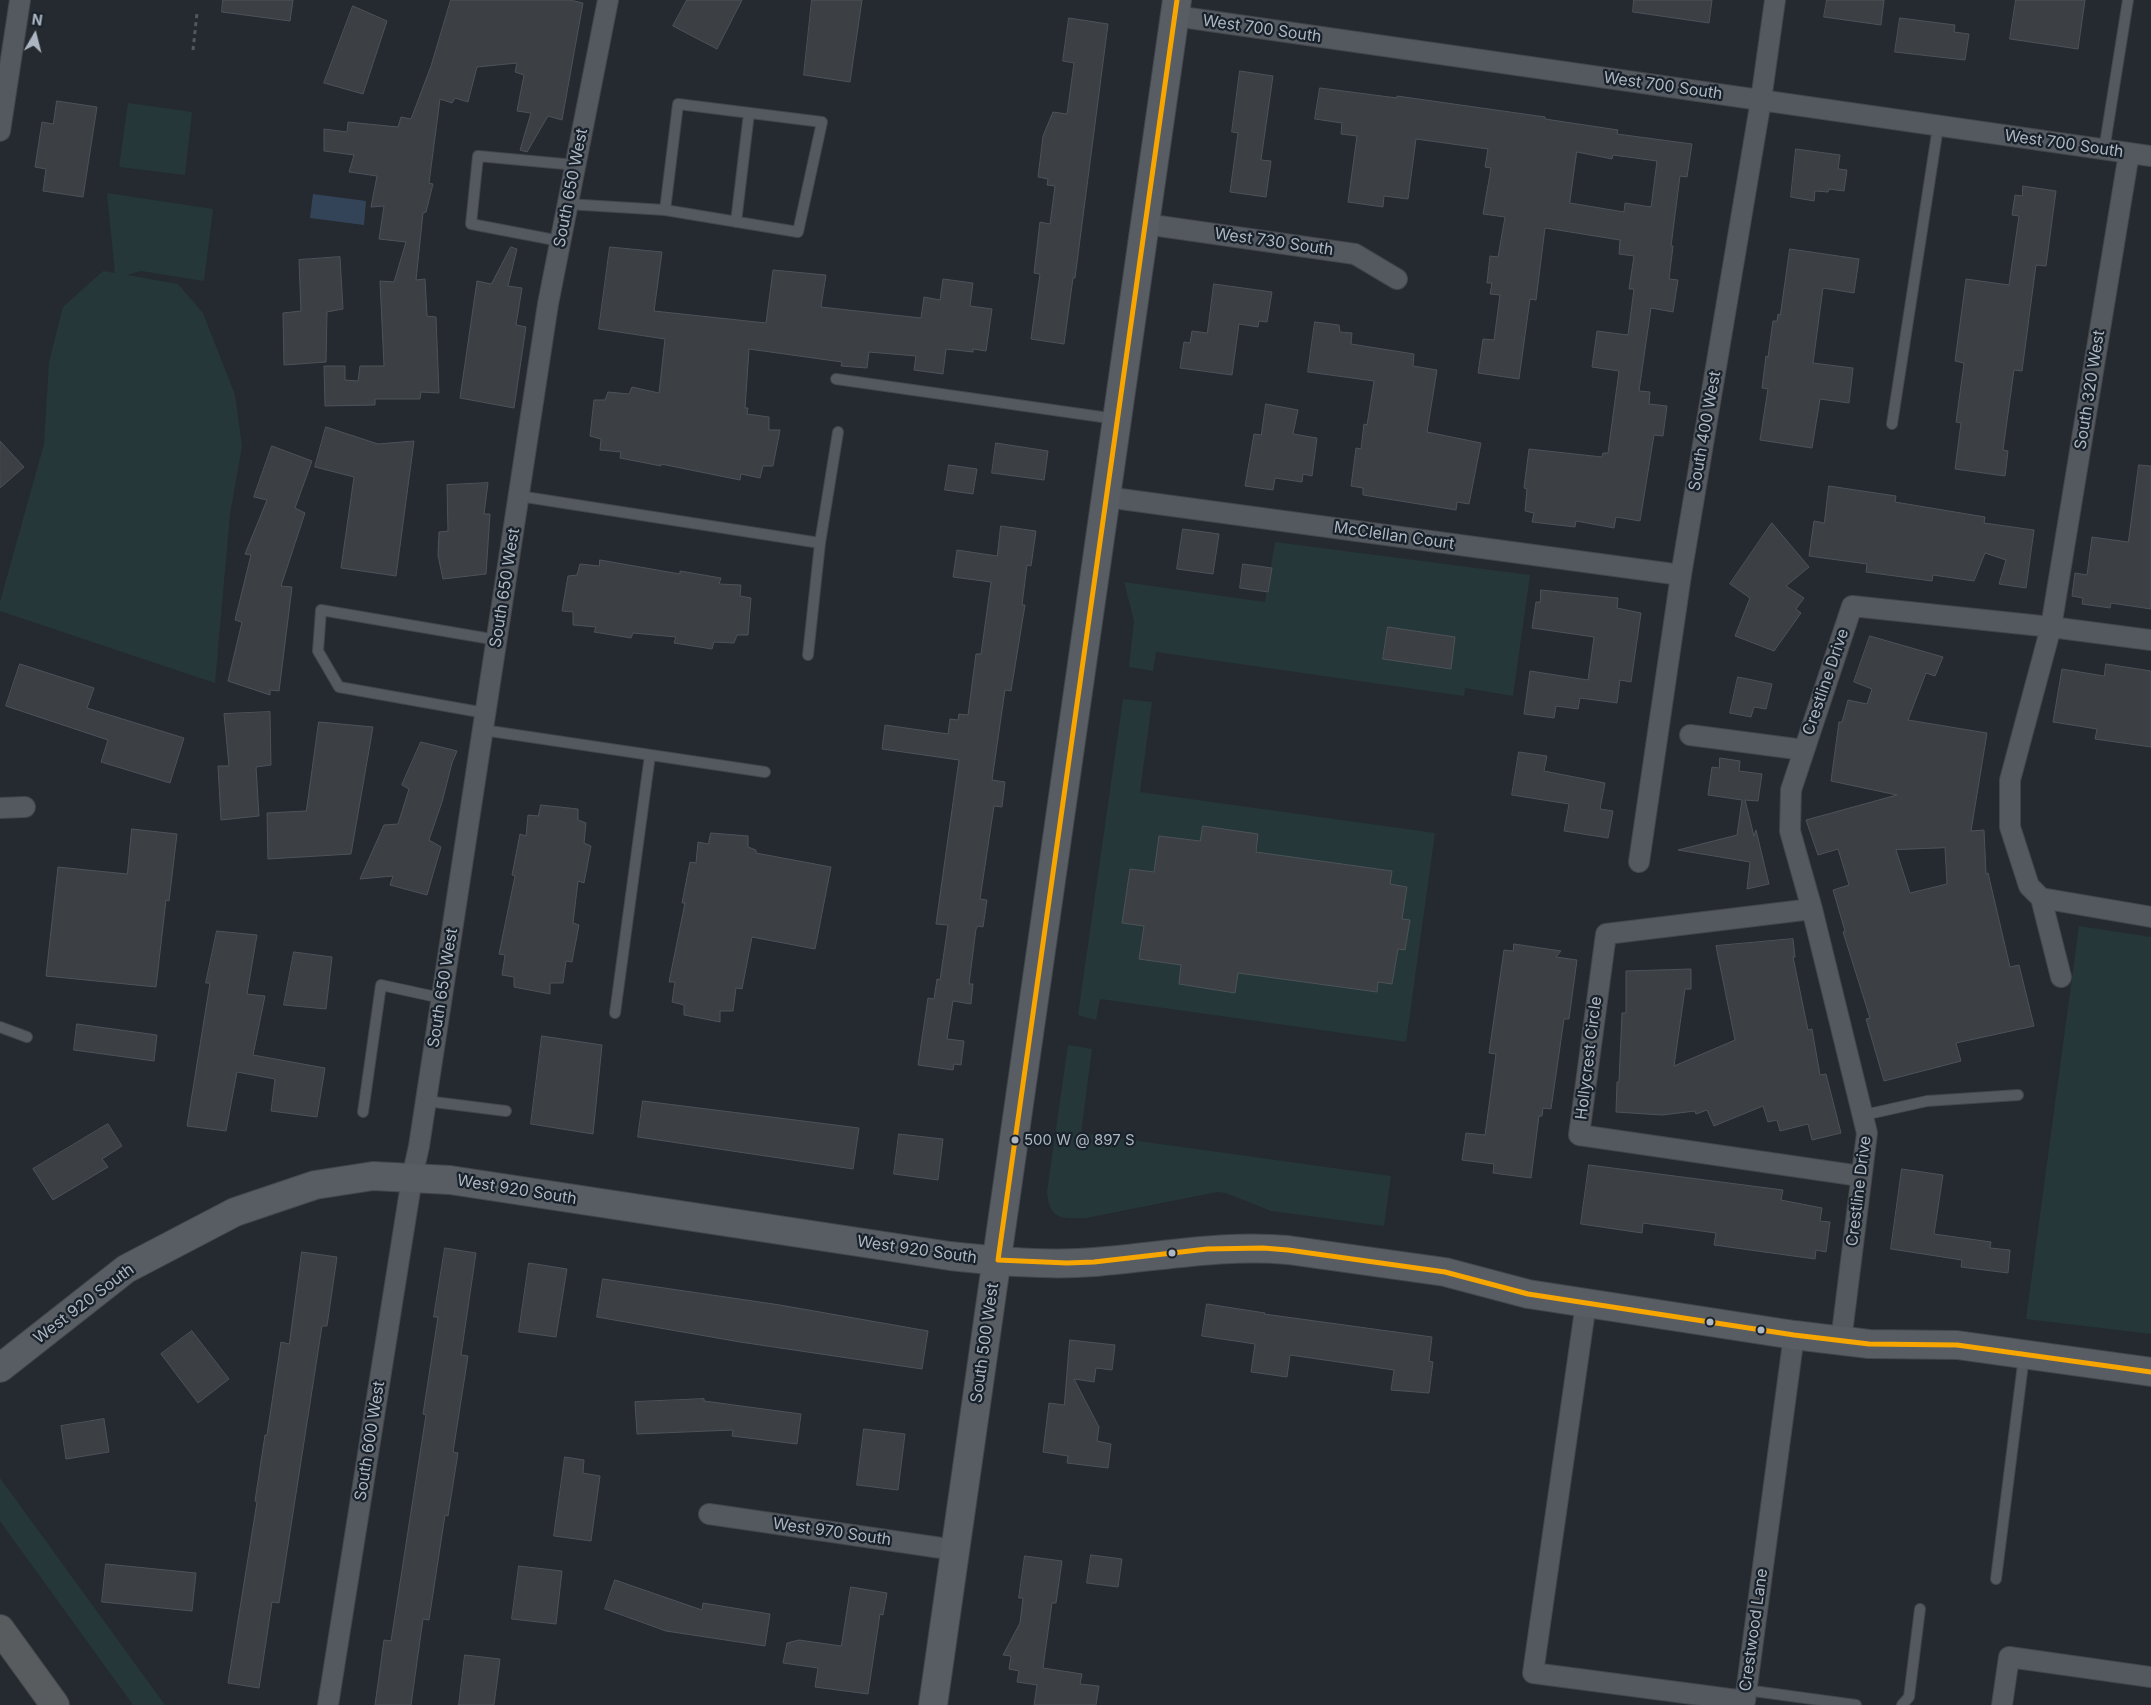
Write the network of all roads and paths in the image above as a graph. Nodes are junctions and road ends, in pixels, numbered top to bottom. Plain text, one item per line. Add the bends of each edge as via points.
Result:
1 (20, 0) edge
2 (608, 0) edge
3 (1775, 0) edge
4 (2128, 0) edge
5 (1176, 8) edge
6 (196, 13) dead end
7 (193, 50) dead end
8 (1761, 100) junction
9 (749, 113) junction
10 (1938, 127) junction
11 (0, 131) edge
12 (2104, 150) junction
13 (2129, 153) junction
14 (2151, 156) edge
15 (575, 165) junction
16 (567, 204) junction
17 (665, 210) junction
18 (736, 222) junction
19 (1145, 224) junction
20 (560, 240) junction
21 (1397, 278) dead end
22 (836, 379) dead end
23 (1117, 419) junction
24 (1892, 424) dead end
25 (838, 432) dead end
26 (519, 496) junction
27 (1106, 497) junction
28 (820, 543) junction
29 (1681, 575) junction
30 (2051, 627) junction
31 (497, 640) junction
32 (2151, 640) edge
33 (808, 655) dead end
34 (484, 721) junction
35 (1690, 735) dead end
36 (1804, 750) junction
37 (650, 755) junction
38 (765, 772) dead end
39 (0, 808) edge
40 (26, 808) dead end
41 (1640, 862) dead end
42 (2042, 898) junction
43 (1812, 909) junction
44 (2151, 917) edge
45 (2060, 977) dead end
46 (441, 998) junction
47 (615, 1013) dead end
48 (0, 1028) edge
49 (27, 1037) dead end
50 (2018, 1095) dead end
51 (426, 1101) junction
52 (506, 1111) dead end
53 (363, 1112) dead end
54 (1864, 1115) junction
55 (1860, 1176) junction
56 (412, 1178) junction
57 (998, 1260) junction
58 (1586, 1303) junction
59 (1794, 1334) junction
60 (1841, 1341) junction
61 (2024, 1354) junction
62 (0, 1368) edge
63 (2151, 1372) edge
64 (709, 1514) dead end
65 (955, 1550) junction
66 (1996, 1579) dead end
67 (1920, 1609) dead end
68 (0, 1630) edge
69 (2151, 1677) edge
70 (1746, 1690) junction
71 (55, 1705) edge
72 (328, 1705) edge
73 (933, 1705) edge
74 (1856, 1705) edge
75 (1902, 1705) edge
76 (2002, 1705) edge

1 - 11 street
2 - 15 street, South 650 West
3 - 8 street, South 400 West
4 - 12 lane
5 - 8 street, West 700 South
5 - 19 street, South 500 West
6 - 7 path
8 - 10 street, West 700 South
8 - 29 street, South 400 West
9 - 17 lane via 678,104
9 - 18 lane
9 - 18 lane via 822,122 798,232
10 - 12 street, West 700 South
10 - 24 lane
12 - 13 street, West 700 South
13 - 14 street, West 700 South
13 - 30 street, South 320 West
15 - 16 street, South 650 West
15 - 20 lane via 478,156 471,224
16 - 17 lane
16 - 20 street, South 650 West
17 - 18 lane
19 - 21 street, West 730 South via 1355,254
19 - 23 street, South 500 West
20 - 26 street, South 650 West
22 - 23 lane
23 - 27 street, South 500 West
25 - 28 lane
26 - 28 lane
26 - 31 street, South 650 West
27 - 29 street, McClellan Court
27 - 57 street, South 500 West
28 - 33 lane
29 - 41 street, South 400 West
30 - 32 street
30 - 36 street, Crestline Drive via 1852,606
30 - 42 street via 2010,780 2010,827 2029,886
31 - 34 street, South 650 West
31 - 34 lane via 321,610 318,650 339,688
34 - 37 lane
34 - 46 street, South 650 West
35 - 36 street
36 - 43 street, Crestline Drive via 1791,790 1790,831
37 - 38 lane
37 - 47 lane
39 - 40 street
42 - 44 street
42 - 45 street
43 - 54 street, Crestline Drive
43 - 55 street, Hollycrest Circle via 1606,934 1579,1135
46 - 51 street, South 650 West
46 - 53 lane via 381,985
48 - 49 lane
50 - 54 lane via 1927,1101
51 - 52 lane
51 - 56 street, South 650 West
54 - 55 street, Crestline Drive via 1867,1133
55 - 60 street, Crestline Drive
56 - 57 street, West 920 South via 450,1180 950,1256
56 - 62 street, West 920 South via 373,1176 315,1185 234,1212 126,1269
56 - 72 street, South 600 West
57 - 58 street, West 920 South via 1094,1262 1207,1249 1263,1248 1445,1272 1528,1294
57 - 65 street, South 500 West
58 - 59 street, West 920 South
58 - 70 street, Crestwood Lane via 1533,1673 1745,1701
59 - 60 street, West 920 South
59 - 70 street, Crestwood Lane
60 - 61 street, West 920 South via 1957,1345
61 - 63 street, West 920 South
61 - 66 lane
64 - 65 street, West 970 South
65 - 73 street, South 500 West
67 - 75 lane via 1909,1697
68 - 71 highway
69 - 76 street via 2008,1657
70 - 74 lane

